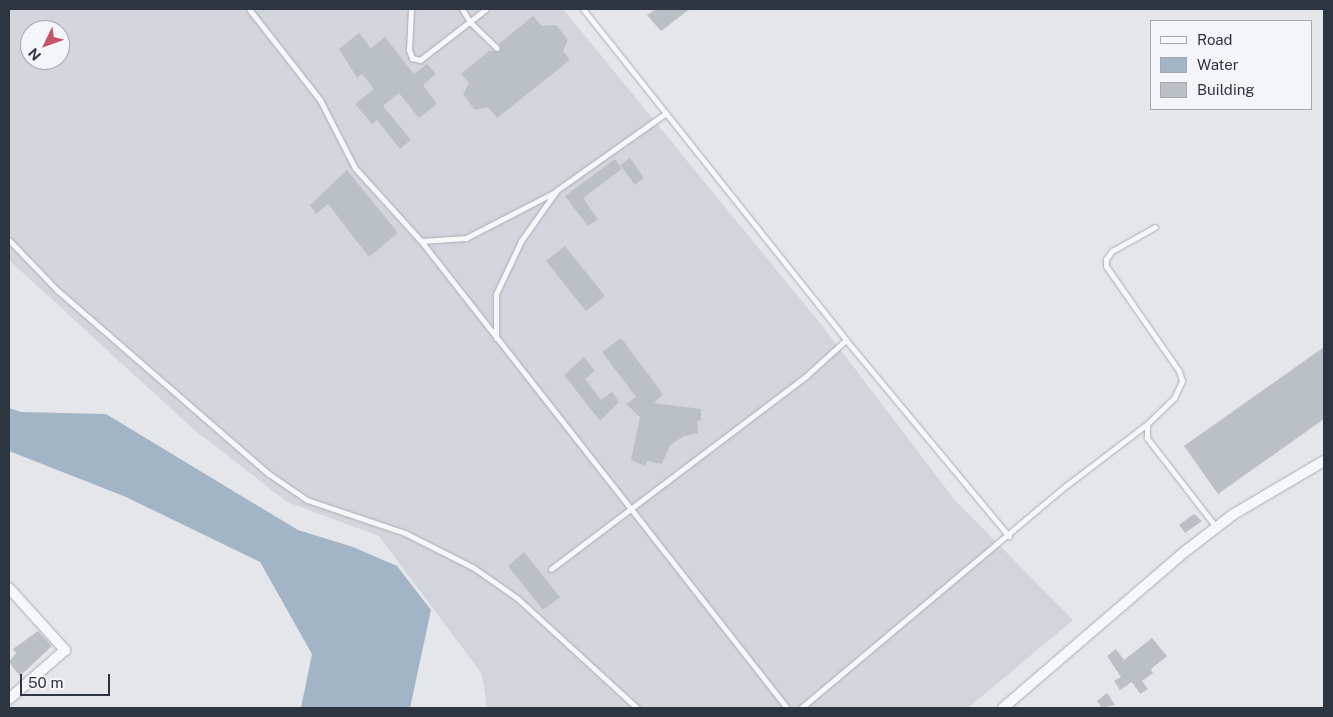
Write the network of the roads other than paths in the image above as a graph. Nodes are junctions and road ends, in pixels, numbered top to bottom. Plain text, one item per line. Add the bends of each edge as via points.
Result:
1 (249, 9) edge
2 (411, 9) edge
3 (462, 9) edge
4 (486, 9) edge
5 (583, 9) edge
6 (470, 22) junction
7 (497, 48) dead end
8 (666, 113) junction
9 (557, 190) junction
10 (1155, 226) dead end
11 (9, 240) edge
12 (421, 241) junction
13 (496, 338) junction
14 (846, 340) junction
15 (1146, 424) junction
16 (1324, 461) edge
17 (630, 511) junction
18 (1216, 527) junction
19 (1009, 536) junction
20 (552, 570) dead end
21 (9, 588) edge
22 (9, 699) edge
23 (637, 708) edge
24 (787, 708) edge
25 (801, 708) edge
26 (1003, 708) edge

1 - 12 lane via 320,100 355,168
2 - 6 lane via 409,50 412,58 420,60
3 - 6 lane
4 - 6 lane
5 - 8 lane
6 - 7 lane
8 - 9 lane
8 - 14 lane
9 - 12 lane via 466,238
9 - 13 lane via 521,241 496,294
10 - 15 lane via 1129,240 1106,259 1111,274 1179,371 1182,381 1174,398
11 - 23 lane via 57,290 269,474 307,500 405,533 474,568 517,598
12 - 13 lane
13 - 17 lane
14 - 17 lane via 805,377
14 - 19 lane
15 - 18 lane via 1147,438
15 - 19 lane via 1067,485
16 - 18 street
17 - 20 lane
17 - 24 lane
18 - 26 street
19 - 25 lane
21 - 22 street via 64,650

